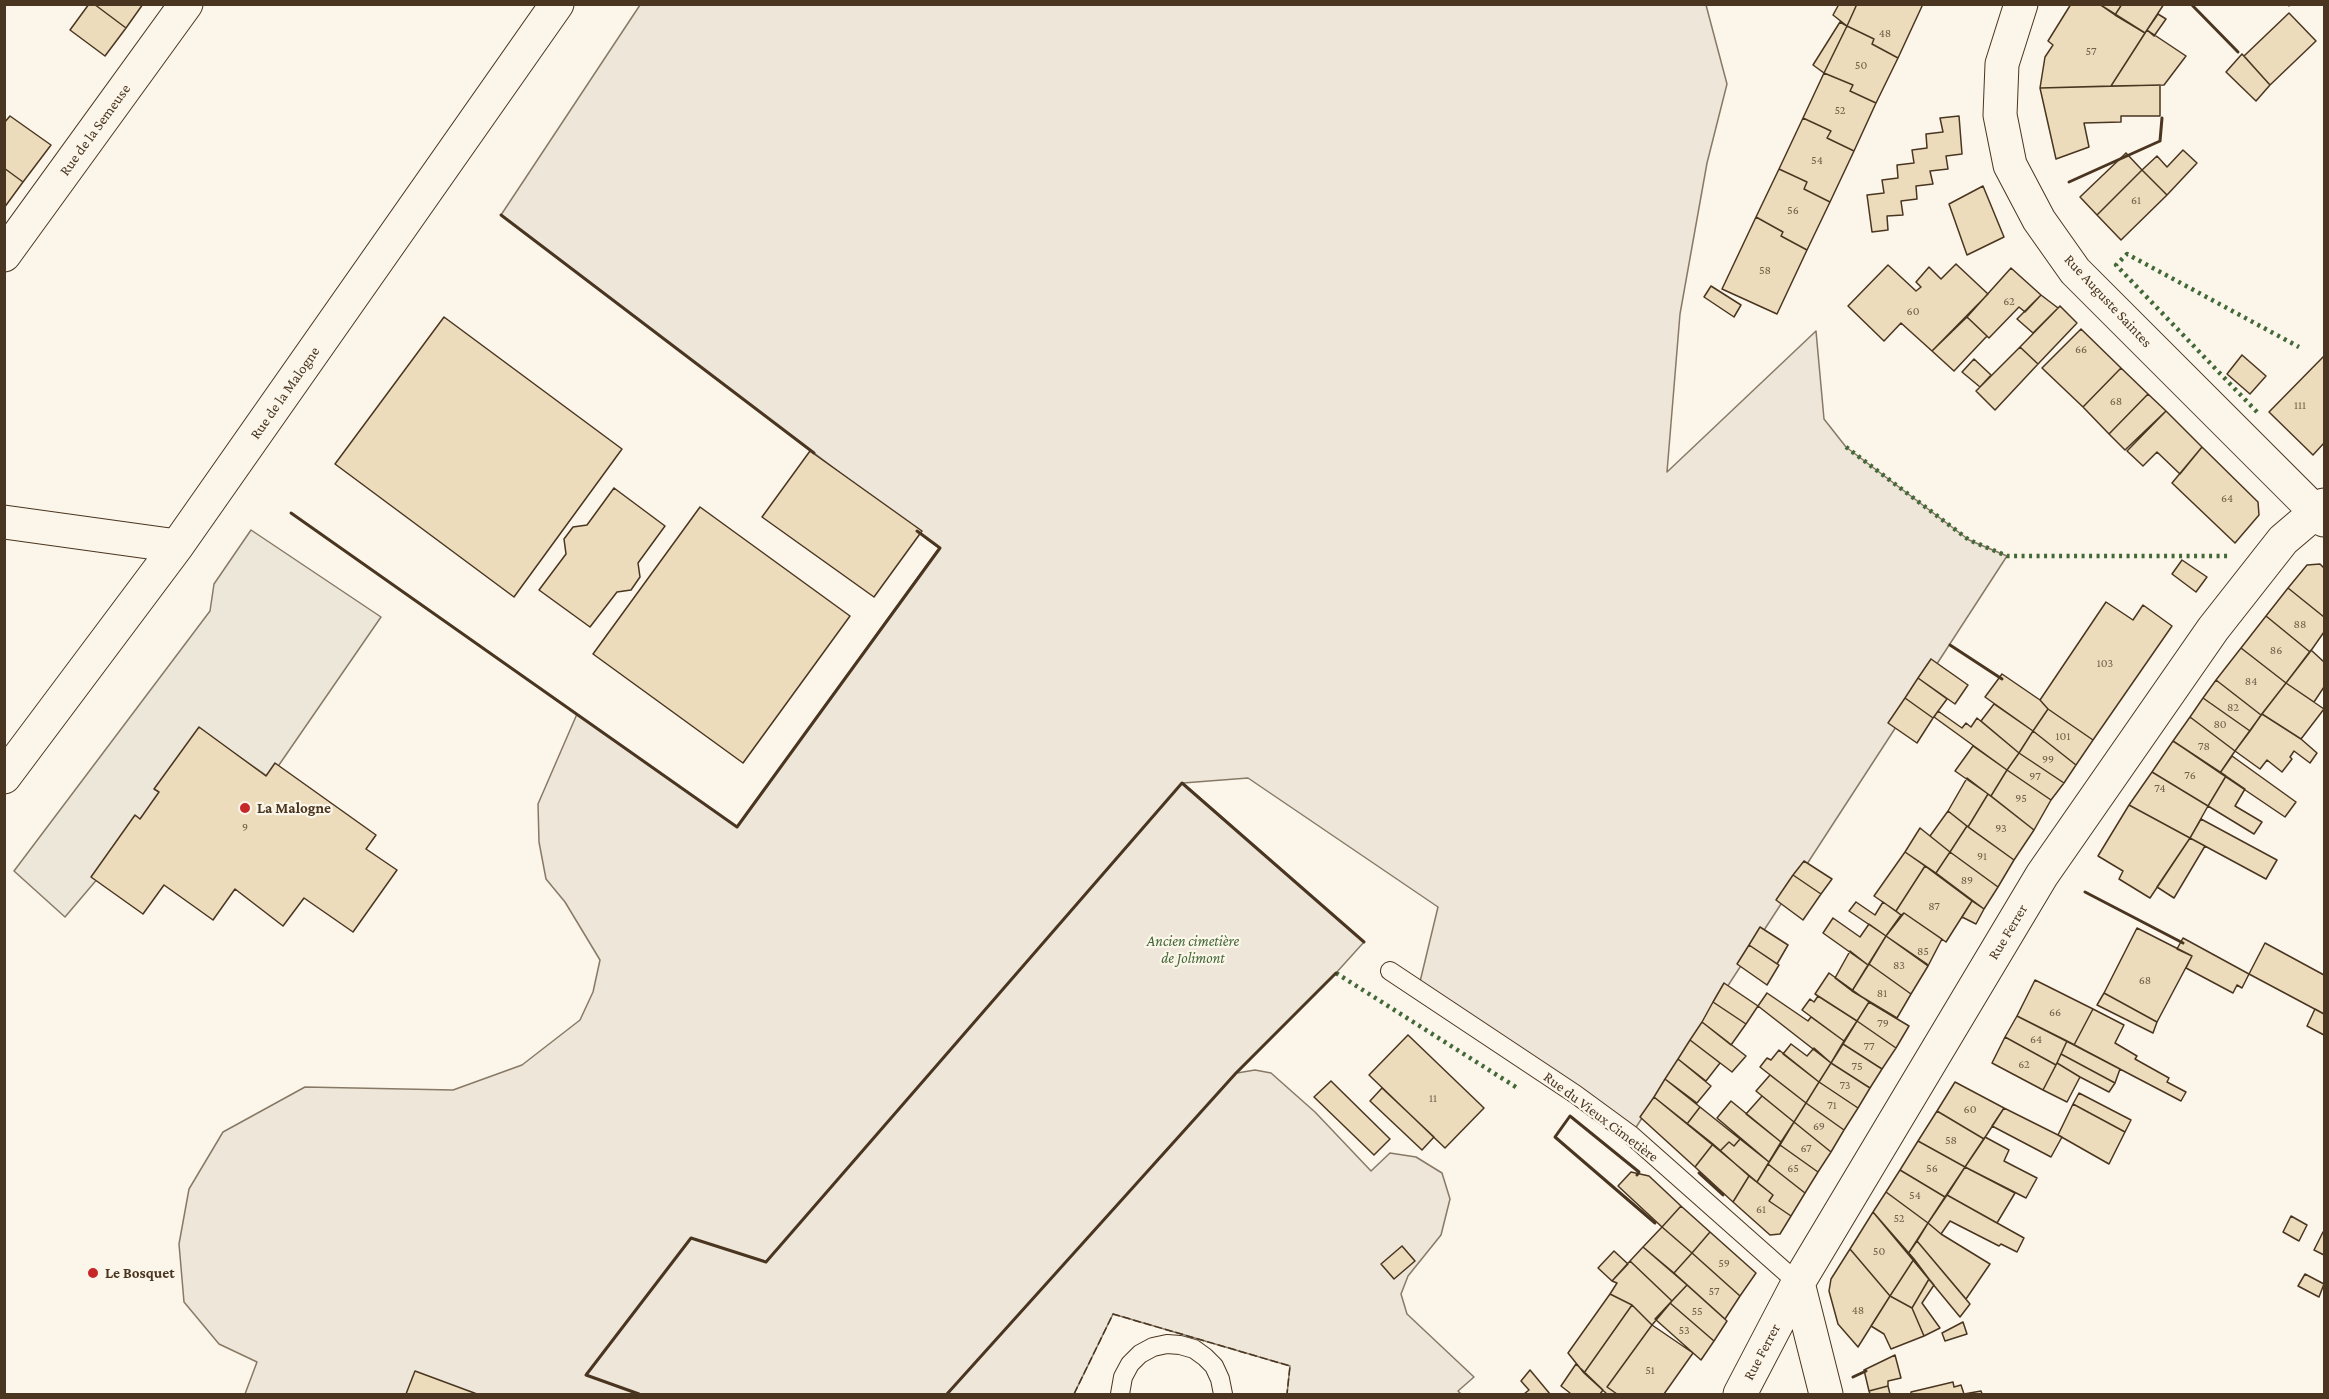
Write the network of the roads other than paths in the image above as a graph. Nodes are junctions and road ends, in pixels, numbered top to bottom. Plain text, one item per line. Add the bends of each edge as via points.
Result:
1 (186, 4) edge
2 (557, 4) edge
3 (2020, 4) edge
4 (4, 255) edge
5 (2322, 513) edge
6 (4, 522) edge
7 (177, 546) junction
8 (4, 777) edge
9 (1390, 971) dead end
10 (1798, 1283) junction
11 (1120, 1395) edge
12 (1222, 1395) edge
13 (1740, 1395) edge
14 (1826, 1395) edge

1 - 4 street, Rue de la Semeuse
2 - 7 street, Rue de la Malogne
3 - 5 street, Rue Auguste Saintes via 2002,64 2000,115 2010,165 2039,220 2075,271
5 - 10 street, Rue Ferrer via 2283,540 2213,629 2042,874
6 - 7 street
7 - 8 street, Rue de la Malogne
9 - 10 lane, Rue du Vieux Cimetière via 1567,1088 1631,1136
10 - 13 street, Rue Ferrer
10 - 14 street
11 - 12 lane via 1130,1364 1140,1354 1167,1344 1194,1349 1205,1357 1220,1379

